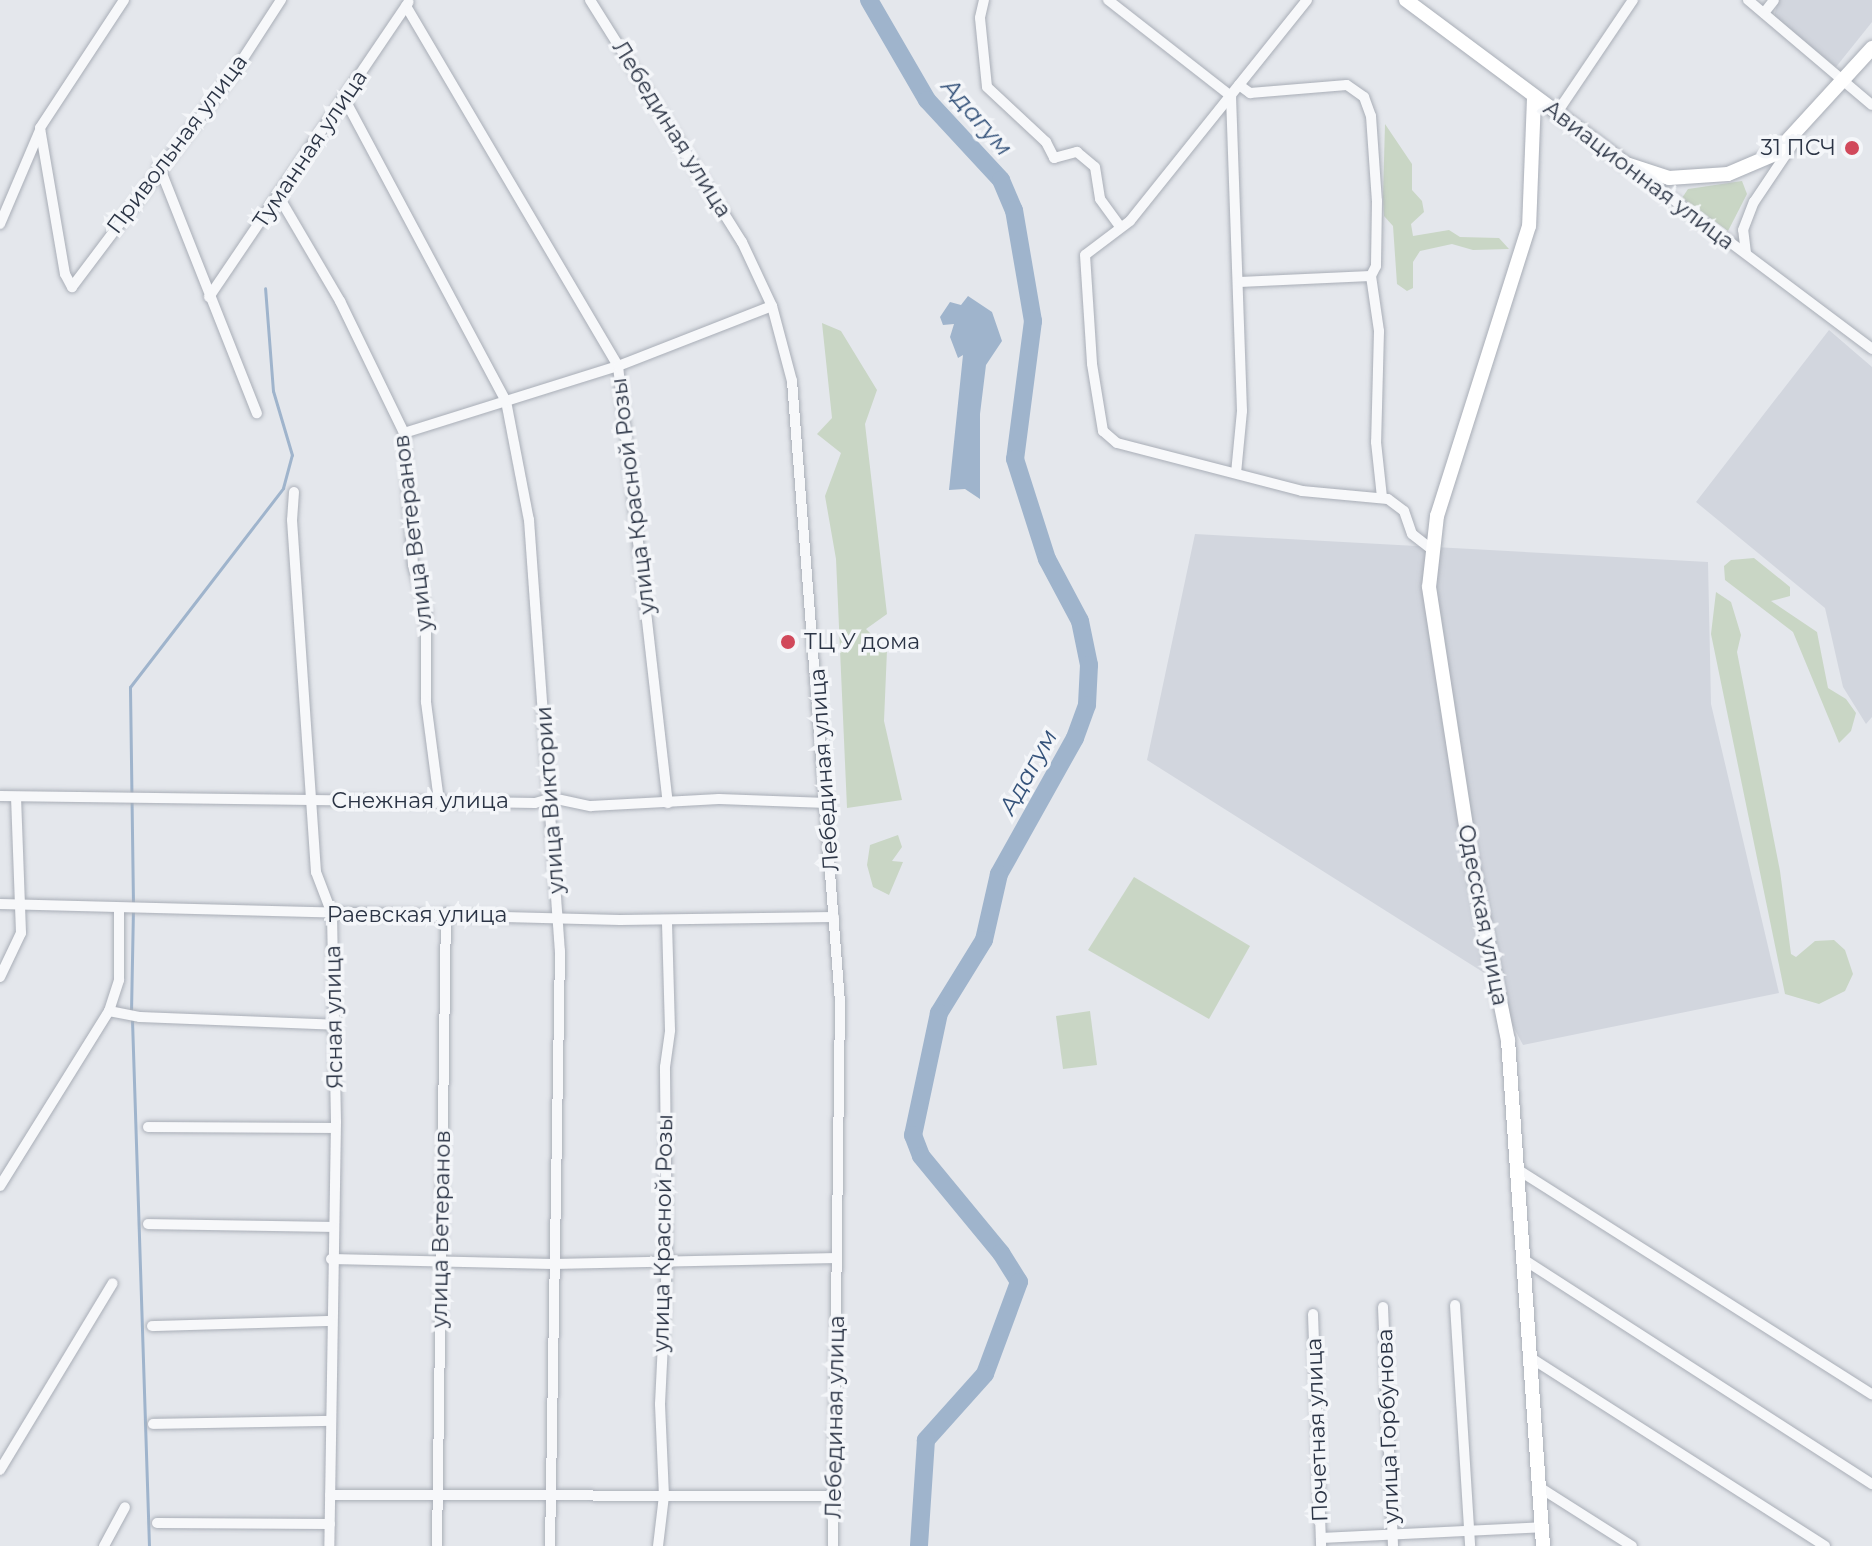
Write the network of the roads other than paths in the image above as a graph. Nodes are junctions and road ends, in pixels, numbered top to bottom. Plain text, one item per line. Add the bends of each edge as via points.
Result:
1 (124, 0) edge
2 (281, 0) edge
3 (590, 0) edge
4 (984, 0) edge
5 (1108, 0) edge
6 (1307, 0) edge
7 (1406, 0) edge
8 (1633, 0) edge
9 (1748, 0) edge
10 (1774, 0) edge
11 (408, 3) edge
12 (1764, 13) junction
13 (1872, 48) edge
14 (1844, 83) junction
15 (1239, 85) junction
16 (1231, 96) junction
17 (344, 98) junction
18 (1534, 98) junction
19 (1872, 105) edge
20 (1556, 114) junction
21 (1810, 121) junction
22 (40, 128) junction
23 (1626, 164) junction
24 (159, 166) junction
25 (279, 197) junction
26 (0, 224) edge
27 (1120, 227) junction
28 (1746, 255) junction
29 (1371, 276) junction
30 (1239, 282) junction
31 (209, 297) junction
32 (772, 306) junction
33 (1872, 349) edge
34 (618, 366) junction
35 (506, 401) junction
36 (257, 413) dead end
37 (404, 433) junction
38 (1236, 473) junction
39 (294, 492) dead end
40 (1382, 497) junction
41 (1430, 548) junction
42 (0, 796) edge
43 (16, 797) junction
44 (552, 798) junction
45 (313, 801) junction
46 (439, 801) junction
47 (668, 803) junction
48 (827, 803) junction
49 (0, 904) edge
50 (22, 906) junction
51 (128, 909) junction
52 (446, 913) junction
53 (332, 914) junction
54 (834, 917) junction
55 (558, 919) junction
56 (667, 920) junction
57 (0, 977) edge
58 (109, 1011) junction
59 (335, 1025) junction
60 (148, 1127) dead end
61 (335, 1128) junction
62 (1520, 1171) junction
63 (0, 1186) edge
64 (148, 1224) dead end
65 (332, 1227) junction
66 (837, 1258) junction
67 (331, 1259) junction
68 (1526, 1261) junction
69 (439, 1262) junction
70 (667, 1263) junction
71 (553, 1264) junction
72 (113, 1283) dead end
73 (1455, 1305) dead end
74 (1383, 1307) dead end
75 (1313, 1314) dead end
76 (331, 1321) junction
77 (152, 1326) dead end
78 (1531, 1358) junction
79 (1872, 1394) edge
80 (331, 1421) junction
81 (153, 1424) dead end
82 (0, 1470) edge
83 (1872, 1484) edge
84 (1539, 1487) junction
85 (438, 1492) junction
86 (330, 1495) junction
87 (549, 1496) junction
88 (664, 1496) junction
89 (834, 1496) junction
90 (125, 1507) dead end
91 (157, 1523) dead end
92 (330, 1524) junction
93 (1542, 1527) junction
94 (1469, 1530) junction
95 (1393, 1534) junction
96 (1321, 1542) edge
97 (104, 1546) edge
98 (329, 1546) edge
99 (437, 1546) edge
100 (550, 1546) edge
101 (658, 1546) edge
102 (833, 1546) edge
103 (1393, 1546) edge
104 (1470, 1546) edge
105 (1543, 1546) edge
106 (1632, 1546) edge
107 (1825, 1546) edge

1 - 22 street
2 - 24 street, Привольная улица via 235,71
3 - 32 street, Лебединая улица via 742,242
4 - 27 street via 980,18 987,87 1046,142 1054,158 1077,152 1095,167 1100,199
5 - 16 street
6 - 15 street
7 - 18 main road, Авиационная улица
8 - 20 street
9 - 12 street
10 - 12 street
11 - 17 street, Туманная улица
11 - 34 street, улица Красной Розы
12 - 14 street
13 - 14 main road
14 - 19 street
14 - 21 main road
15 - 16 street
15 - 29 street via 1250,93 1347,85 1364,97 1376,153 1376,266
16 - 27 street
16 - 30 street
17 - 25 street, Туманная улица
17 - 35 street, улица Виктории
18 - 20 main road, Авиационная улица
18 - 41 main road, Одесская улица via 1529,226 1522,258
20 - 23 main road, Авиационная улица
21 - 23 main road via 1775,154 1728,174 1669,178
21 - 28 street via 1754,202 1743,230
22 - 24 street, Привольная улица via 65,274 72,287
22 - 26 street
23 - 28 street, Авиационная улица
24 - 31 street
25 - 31 street, Туманная улица
25 - 37 street, улица Ветеранов via 340,301
27 - 38 street via 1085,255 1092,364 1103,431 1117,443
28 - 33 street, Авиационная улица
29 - 30 street
29 - 40 street via 1379,331 1376,442
30 - 38 street via 1242,411
31 - 36 street
32 - 34 street
32 - 48 street, Лебединая улица via 797,416
34 - 35 street
34 - 47 street, улица Красной Розы
35 - 37 street
35 - 44 street, улица Виктории via 529,520
37 - 46 street, улица Ветеранов via 413,565 426,611 426,702
38 - 40 street via 1302,491
39 - 45 street, Ясная улица
40 - 41 street via 1396,503 1412,534
41 - 62 main road, Одесская улица via 1429,587 1450,732 1508,1040
42 - 43 street, Снежная улица
43 - 45 street, Снежная улица
43 - 50 street
44 - 46 street, Снежная улица via 535,803
44 - 47 street, Снежная улица via 591,806
44 - 55 street, улица Виктории
45 - 46 street, Снежная улица
45 - 53 street, Ясная улица via 316,872
47 - 48 street, Снежная улица
48 - 54 street, Лебединая улица
49 - 50 street, Раевская улица
50 - 51 street, Раевская улица
50 - 57 street via 21,933
51 - 53 street, Раевская улица
51 - 58 street via 119,980
52 - 53 street, Раевская улица
52 - 55 street, Раевская улица
52 - 69 street, улица Ветеранов
53 - 59 street, Ясная улица
54 - 56 street, Раевская улица
54 - 66 street, Лебединая улица via 840,1002
55 - 56 street, Раевская улица
55 - 71 street, улица Виктории
56 - 70 street, улица Красной Розы
58 - 59 street via 140,1017
58 - 63 street
59 - 61 street, Ясная улица
60 - 61 street
61 - 65 street, Ясная улица
62 - 68 main road, Одесская улица
62 - 79 street
64 - 65 street
65 - 67 street, Ясная улица
66 - 70 street
66 - 89 street, Лебединая улица
67 - 69 street
67 - 76 street, Ясная улица
68 - 78 main road, Одесская улица
68 - 83 street
69 - 71 street
69 - 85 street, улица Ветеранов
70 - 71 street
70 - 88 street, улица Красной Розы via 660,1404
71 - 87 street, улица Виктории
72 - 82 street
73 - 94 street
74 - 95 street, улица Горбунова
75 - 96 street, Почетная улица
76 - 77 street
76 - 80 street, Ясная улица
78 - 84 main road, Одесская улица
78 - 107 street
80 - 81 street
80 - 86 street, Ясная улица
84 - 93 main road, Одесская улица
84 - 106 street
85 - 86 street
85 - 87 street
85 - 99 street, улица Ветеранов
86 - 92 street, Ясная улица
87 - 88 street
87 - 100 street, улица Виктории
88 - 89 street
88 - 101 street, улица Красной Розы
89 - 102 street, Лебединая улица
90 - 97 street
91 - 92 street
92 - 98 street, Ясная улица
93 - 94 street
93 - 105 main road, Одесская улица
94 - 95 street
94 - 104 street
95 - 96 street
95 - 103 street, улица Горбунова

